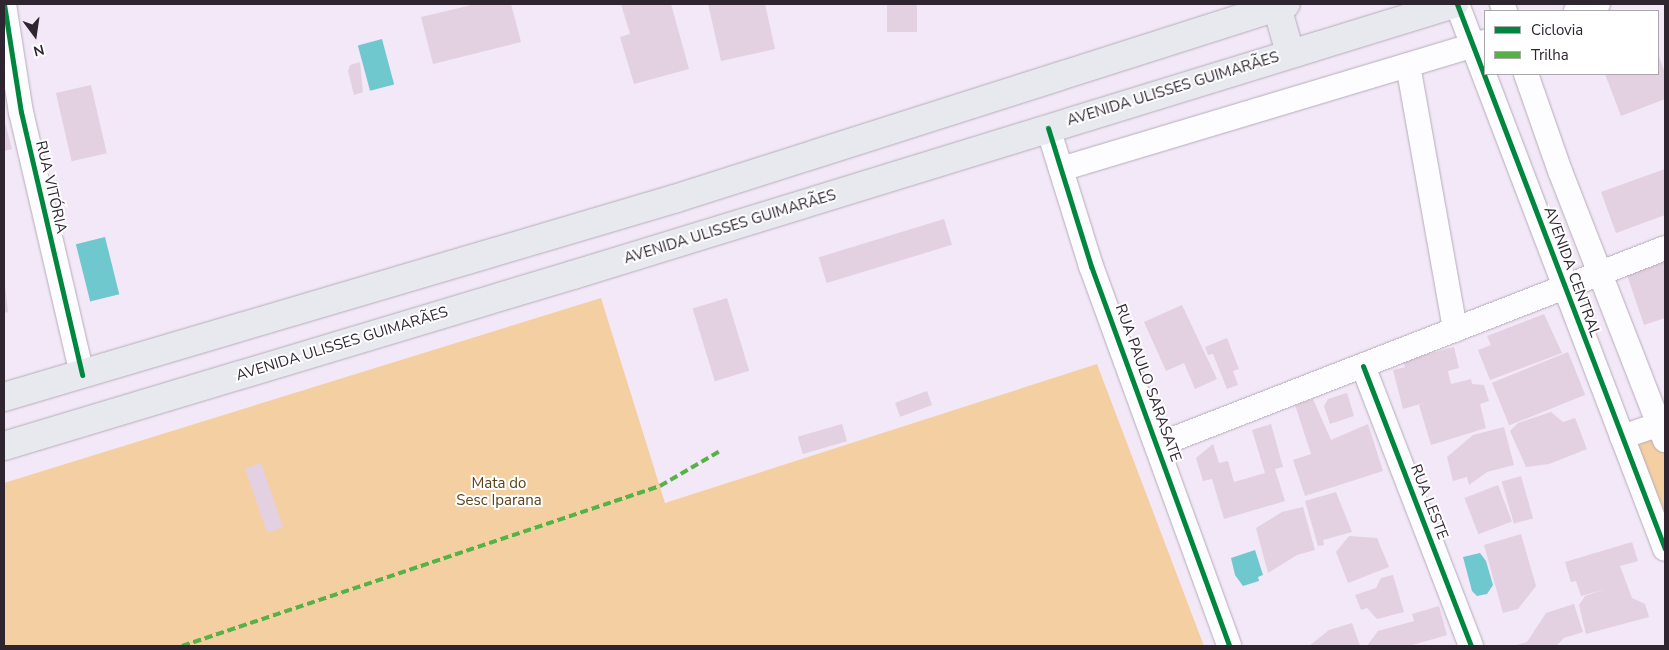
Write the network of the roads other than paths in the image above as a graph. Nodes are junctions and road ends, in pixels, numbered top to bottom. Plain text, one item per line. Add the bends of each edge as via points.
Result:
1 (4, 4) edge
2 (1455, 4) edge
3 (1598, 4) edge
4 (1281, 5) edge
5 (1579, 10) edge
6 (1479, 44) edge
7 (1290, 53) junction
8 (1484, 58) edge
9 (1408, 65) junction
10 (1490, 75) edge
11 (1526, 75) edge
12 (1048, 128) junction
13 (1061, 169) junction
14 (1665, 248) edge
15 (1600, 274) junction
16 (1564, 287) junction
17 (1455, 330) junction
18 (1363, 366) junction
19 (82, 375) junction
20 (4, 397) edge
21 (1662, 432) edge
22 (1622, 437) junction
23 (1158, 445) junction
24 (4, 446) edge
25 (1665, 549) edge
26 (1229, 646) edge
27 (1471, 646) edge

1 - 19 street, RUA VITÓRIA via 21,112
2 - 6 street, AVENIDA CENTRAL
2 - 7 main road, AVENIDA ULISSES GUIMARÃES
3 - 5 street
4 - 7 main road
4 - 19 main road via 674,199
6 - 8 street, AVENIDA CENTRAL
6 - 9 street
7 - 12 main road, AVENIDA ULISSES GUIMARÃES
9 - 13 street
9 - 17 street
10 - 16 street, AVENIDA CENTRAL
11 - 15 street, AVENIDA CENTRAL
12 - 13 street, RUA PAULO SARASATE
12 - 24 main road, AVENIDA ULISSES GUIMARÃES
13 - 23 street, RUA PAULO SARASATE via 1091,266
14 - 15 street
15 - 16 street
15 - 21 street, AVENIDA CENTRAL
16 - 17 street
16 - 22 street, AVENIDA CENTRAL
17 - 18 street
18 - 23 street
18 - 27 street, RUA LESTE
19 - 20 main road
21 - 22 street
22 - 25 street, AVENIDA CENTRAL
23 - 26 street, RUA PAULO SARASATE

